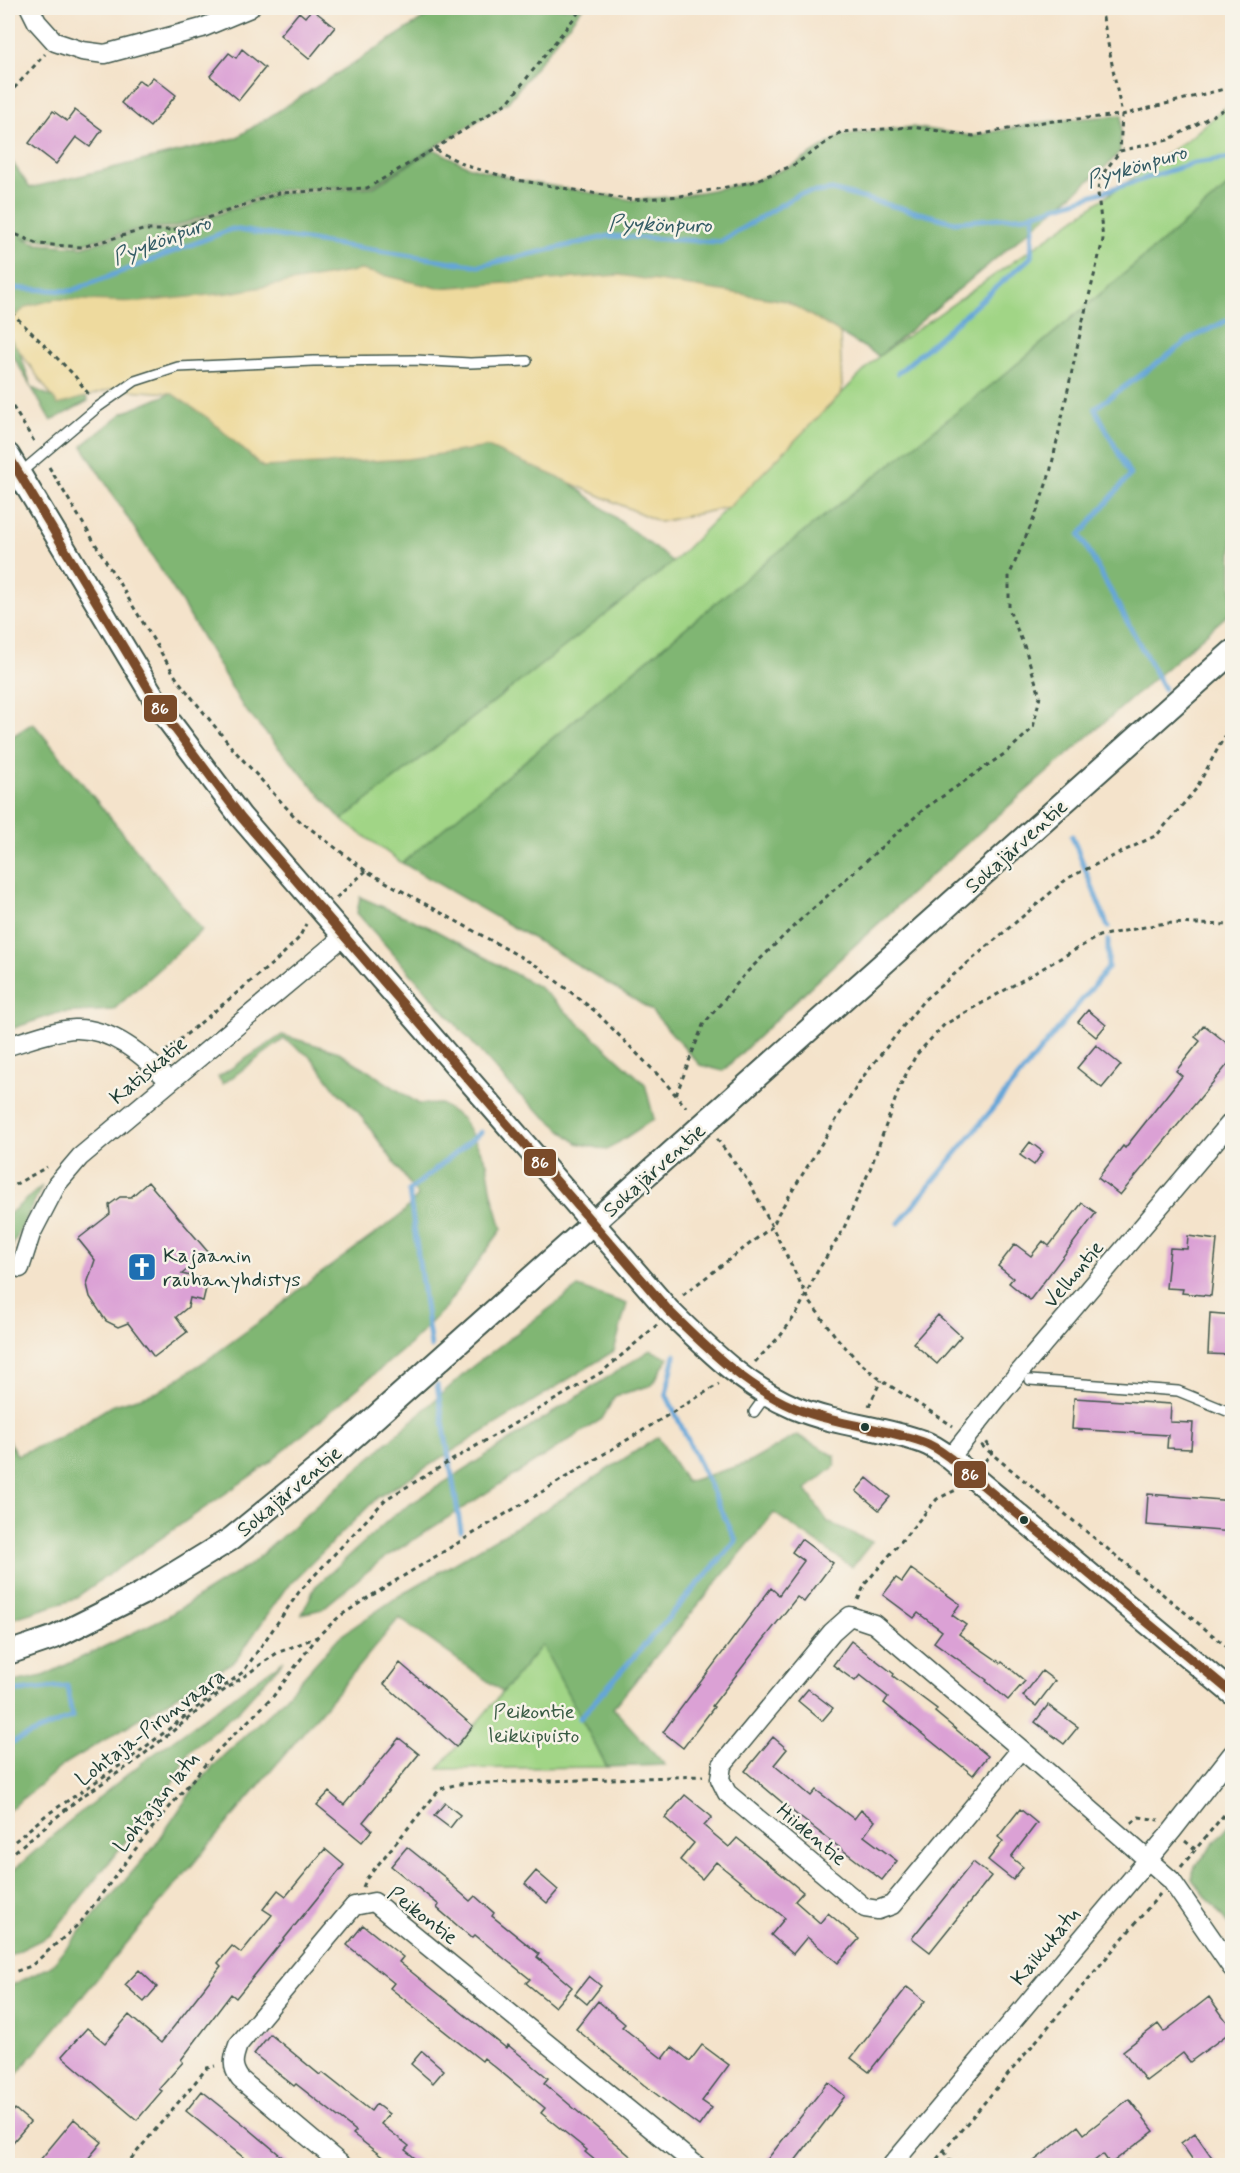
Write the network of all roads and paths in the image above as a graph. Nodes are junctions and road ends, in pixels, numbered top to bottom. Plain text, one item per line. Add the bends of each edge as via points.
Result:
1 (30, 8) edge
2 (249, 8) edge
3 (582, 8) edge
4 (1101, 8) edge
5 (56, 42) junction
6 (1233, 87) edge
7 (8, 95) edge
8 (1233, 105) edge
9 (1122, 115) junction
10 (434, 149) junction
11 (1120, 151) junction
12 (8, 231) edge
13 (8, 303) edge
14 (526, 361) dead end
15 (8, 399) edge
16 (98, 407) junction
17 (43, 456) junction
18 (13, 464) edge
19 (1233, 652) edge
20 (1233, 729) edge
21 (366, 871) junction
22 (321, 911) junction
23 (1233, 925) edge
24 (344, 937) junction
25 (8, 1046) edge
26 (151, 1063) junction
27 (169, 1081) junction
28 (676, 1095) junction
29 (686, 1107) dead end
30 (1233, 1121) edge
31 (714, 1133) dead end
32 (593, 1225) junction
33 (773, 1226) junction
34 (20, 1268) dead end
35 (806, 1293) junction
36 (669, 1311) junction
37 (735, 1374) junction
38 (881, 1380) junction
39 (1030, 1380) dead end
40 (869, 1406) dead end
41 (1233, 1413) edge
42 (968, 1436) junction
43 (992, 1452) junction
44 (950, 1458) junction
45 (972, 1476) junction
46 (850, 1616) junction
47 (318, 1636) junction
48 (1233, 1651) edge
49 (8, 1653) edge
50 (1233, 1693) edge
51 (1021, 1749) junction
52 (1233, 1754) edge
53 (720, 1779) junction
54 (1233, 1805) edge
55 (1157, 1818) dead end
56 (1119, 1834) junction
57 (8, 1847) edge
58 (8, 1857) edge
59 (1148, 1859) junction
60 (1171, 1880) junction
61 (354, 1906) junction
62 (1232, 1967) edge
63 (8, 1974) edge
64 (233, 2061) junction
65 (944, 2151) junction
66 (675, 2159) edge
67 (125, 2166) edge
68 (343, 2166) edge
69 (697, 2166) edge
70 (891, 2166) edge
71 (931, 2166) edge
72 (954, 2166) edge

1 - 5 street
2 - 5 street via 202,28 105,54
3 - 10 path via 508,102
4 - 9 path
5 - 7 path
6 - 9 path
8 - 11 path via 1168,140
9 - 10 path via 1043,122 973,136 912,127 841,132 794,165 752,182 681,196 632,200 518,180 467,166
9 - 11 path
10 - 12 path via 367,188 279,193 173,230 143,230 82,247 38,244
11 - 28 path via 1099,179 1103,240 1050,473 1009,576 1010,610 1040,696 1034,728 1007,752 924,809 745,974 703,1025
13 - 16 path via 10,310 74,375
14 - 16 lane via 313,361 178,367 135,381
15 - 17 path
16 - 17 lane
17 - 18 lane
17 - 21 path via 177,679 295,817
18 - 22 street via 163,714 241,817
19 - 32 street, Sokajärventie
20 - 33 path via 1223,739 1196,789 1157,835 1068,878 924,1000 862,1078
21 - 22 path
21 - 28 path via 537,966 595,1011
22 - 24 street
22 - 26 path via 278,959
23 - 35 path via 1165,923 1099,936 944,1025 916,1055 900,1086 843,1230
24 - 27 street, Katiskatie
24 - 32 street
25 - 26 street via 75,1029 122,1042
26 - 27 street
27 - 34 street, Katiskatie via 80,1157 57,1184 31,1234
28 - 29 path
30 - 42 street, Velhontie
31 - 33 path via 751,1185
32 - 36 street
32 - 49 street, Sokajärventie via 323,1464 231,1539 141,1594 55,1637
33 - 35 path
33 - 36 path via 688,1290
35 - 37 path via 781,1335 752,1365
35 - 38 path via 836,1337
36 - 37 street
36 - 57 path via 602,1372 386,1499 299,1592 243,1672
37 - 44 street via 760,1403 796,1408 840,1423 925,1442
37 - 47 path via 369,1597
38 - 40 path
38 - 42 path
39 - 41 lane via 1178,1391
42 - 43 path
42 - 44 street, Velhontie
43 - 45 path
43 - 48 path
44 - 45 street
45 - 46 path via 937,1499 865,1584
45 - 50 street
46 - 51 street via 874,1624
46 - 53 street via 832,1632 722,1765
47 - 58 path, Lohtaja-Pirunvaara via 277,1653 219,1694 133,1763 74,1802
47 - 63 path, Lohtajan latu via 272,1698 214,1754 142,1839 80,1923 31,1966
51 - 53 street, Hiidentie via 892,1905 878,1910 865,1908 728,1793
51 - 56 street
52 - 59 street, Kaikukatu
53 - 61 path via 664,1776 458,1784 440,1789 367,1878
54 - 60 path
55 - 56 path via 1139,1817
56 - 59 street
59 - 60 street
59 - 70 street, Kaikukatu
60 - 62 street
60 - 65 path
61 - 64 street, Peikontie via 238,2045
61 - 66 street, Peikontie via 374,1902
64 - 67 path via 207,2068
64 - 68 street via 240,2079
65 - 71 path
65 - 72 path
66 - 69 street, Peikontie

